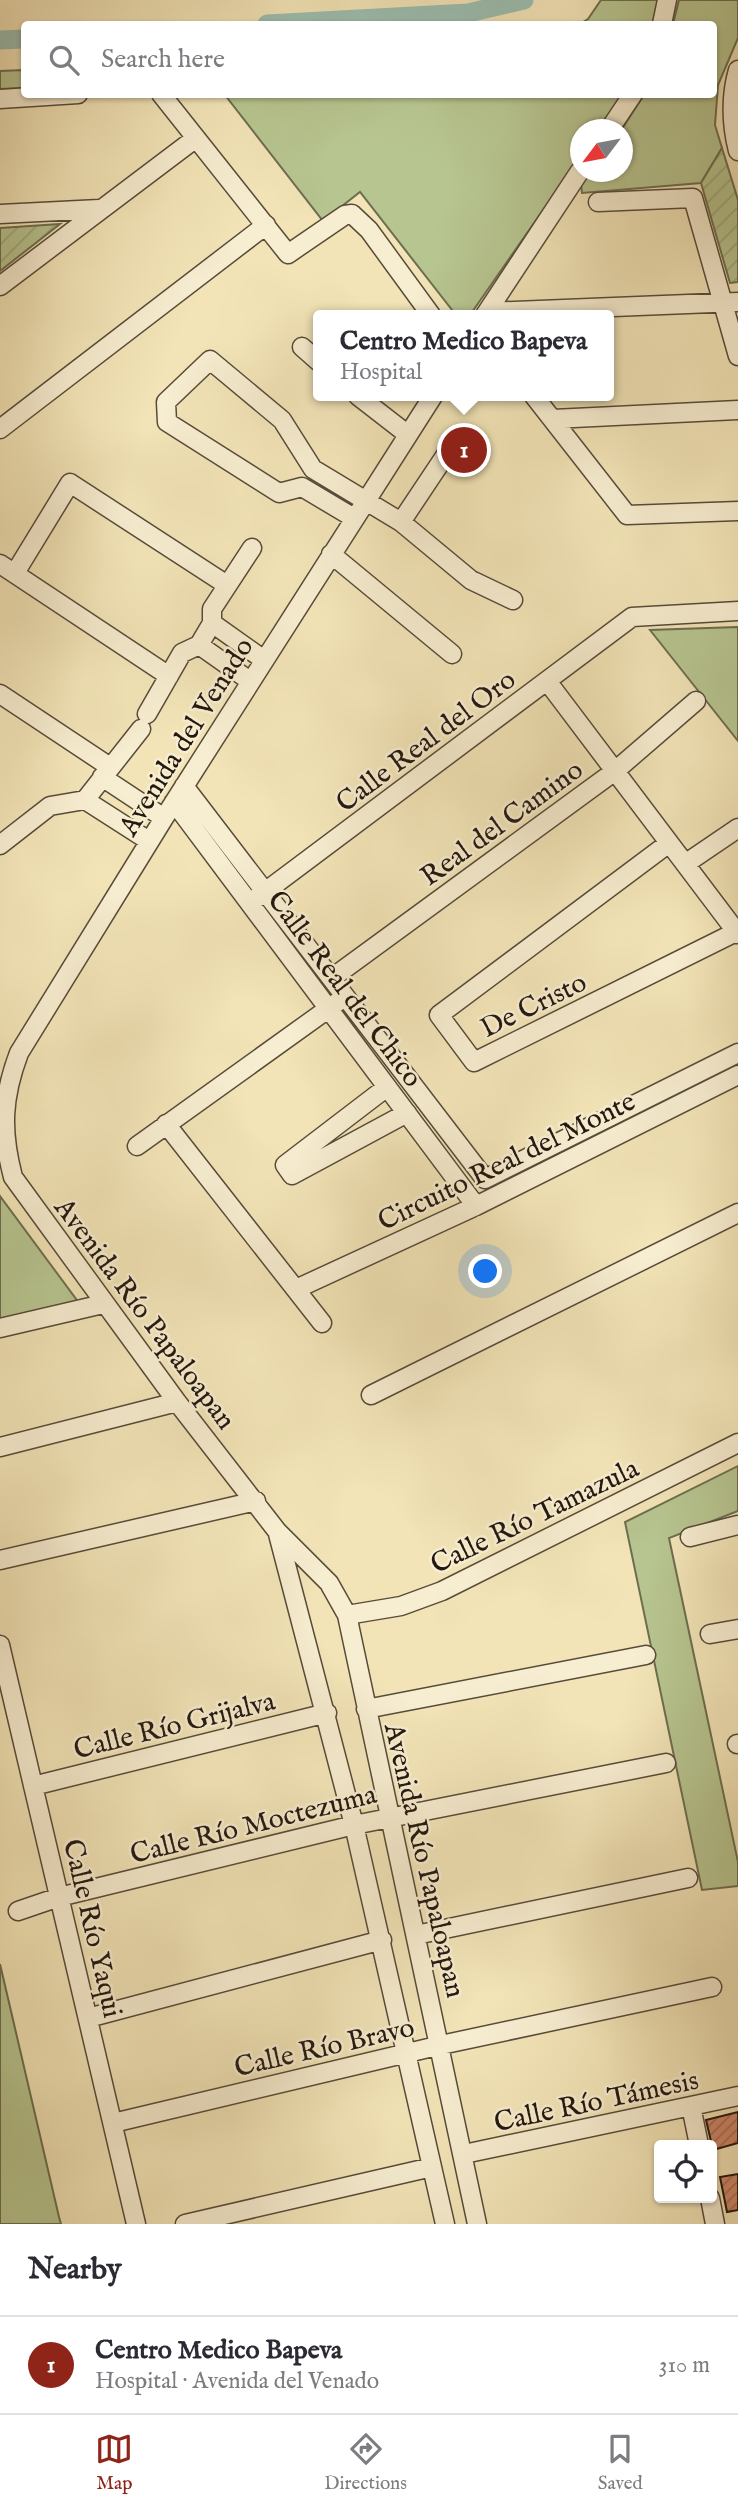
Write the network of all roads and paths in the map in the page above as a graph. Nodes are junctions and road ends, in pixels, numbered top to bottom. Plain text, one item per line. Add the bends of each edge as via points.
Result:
1 (667, 0) edge
2 (663, 21) edge
3 (738, 70) edge
4 (735, 94) edge
5 (21, 98) edge
6 (164, 98) edge
7 (630, 98) edge
8 (0, 99) edge
9 (616, 119) edge
10 (195, 138) junction
11 (738, 151) edge
12 (573, 182) edge
13 (597, 202) dead end
14 (99, 209) junction
15 (0, 214) edge
16 (266, 225) junction
17 (0, 286) edge
18 (730, 302) edge
19 (427, 310) edge
20 (489, 310) edge
21 (567, 310) edge
22 (302, 348) dead end
23 (738, 356) edge
24 (313, 357) edge
25 (364, 401) edge
26 (430, 401) edge
27 (538, 401) edge
28 (738, 410) edge
29 (553, 419) junction
30 (0, 429) edge
31 (407, 434) junction
32 (459, 435) dead end
33 (313, 469) junction
34 (302, 487) junction
35 (366, 500) junction
36 (738, 511) edge
37 (354, 517) junction
38 (401, 522) junction
39 (252, 548) dead end
40 (331, 554) junction
41 (7, 568) edge
42 (227, 585) junction
43 (513, 600) dead end
44 (738, 611) edge
45 (212, 623) junction
46 (199, 645) junction
47 (452, 654) dead end
48 (264, 660) junction
49 (169, 676) junction
50 (250, 681) junction
51 (547, 681) junction
52 (2, 699) edge
53 (696, 701) dead end
54 (615, 771) junction
55 (106, 772) junction
56 (184, 786) junction
57 (85, 800) junction
58 (174, 802) junction
59 (164, 818) junction
60 (738, 828) edge
61 (149, 841) junction
62 (669, 843) junction
63 (0, 845) edge
64 (685, 864) junction
65 (266, 892) junction
66 (250, 903) junction
67 (737, 933) edge
68 (332, 978) junction
69 (345, 996) junction
70 (329, 1008) junction
71 (738, 1053) edge
72 (738, 1075) edge
73 (387, 1087) junction
74 (407, 1113) junction
75 (4, 1114) joint
76 (166, 1124) junction
77 (137, 1146) dead end
78 (6, 1178) edge
79 (476, 1206) junction
80 (738, 1213) edge
81 (296, 1289) junction
82 (103, 1304) junction
83 (322, 1324) dead end
84 (0, 1328) edge
85 (371, 1395) dead end
86 (177, 1402) junction
87 (738, 1443) edge
88 (0, 1447) edge
89 (256, 1501) junction
90 (738, 1525) edge
91 (276, 1531) junction
92 (690, 1537) dead end
93 (0, 1560) edge
94 (347, 1615) junction
95 (738, 1629) edge
96 (710, 1634) dead end
97 (0, 1645) edge
98 (646, 1655) dead end
99 (366, 1709) junction
100 (327, 1713) junction
101 (666, 1763) dead end
102 (33, 1786) junction
103 (389, 1817) junction
104 (354, 1825) junction
105 (688, 1878) dead end
106 (59, 1897) junction
107 (18, 1911) dead end
108 (416, 1935) junction
109 (382, 1940) junction
110 (712, 1987) dead end
111 (88, 2018) junction
112 (441, 2045) junction
113 (407, 2054) junction
114 (738, 2096) edge
115 (691, 2106) junction
116 (113, 2123) junction
117 (698, 2140) edge
118 (464, 2154) junction
119 (432, 2167) junction
120 (710, 2203) edge
121 (136, 2224) edge
122 (185, 2224) edge
123 (445, 2224) edge
124 (477, 2224) edge
125 (715, 2224) edge

1 - 2 street
3 - 4 street
4 - 11 street via 732,127
5 - 8 street
6 - 10 street
7 - 9 street
10 - 14 street
10 - 16 street
12 - 20 street
13 - 18 street via 693,198
14 - 15 street
14 - 17 street
16 - 19 street via 288,254 352,214
16 - 30 street
18 - 21 street
18 - 23 street
22 - 24 street
25 - 31 street
26 - 31 street, Avenida del Venado
27 - 29 street
28 - 29 street
29 - 36 street via 627,515
31 - 35 street, Avenida del Venado
32 - 38 street
33 - 34 street
33 - 34 street via 282,420 210,360 166,402 167,422 279,492
33 - 35 street
34 - 37 street
35 - 37 street, Avenida del Venado
35 - 38 street
37 - 40 street, Avenida del Venado
38 - 43 street via 471,580
39 - 42 street
40 - 47 street
40 - 48 street, Avenida del Venado
41 - 42 street via 70,483
41 - 49 street
42 - 45 street via 212,609
44 - 51 street, Calle Real del Oro via 632,617
45 - 46 street
45 - 48 street
46 - 49 street via 182,653
46 - 50 street
48 - 50 street, Avenida del Venado
49 - 55 street via 144,721
50 - 56 street, Avenida del Venado
51 - 54 street, De Cristo
51 - 65 street, Calle Real del Oro
52 - 55 street
53 - 54 street, Real del Camino
54 - 62 street, De Cristo
54 - 68 street, Real del Camino
55 - 57 street
55 - 59 street
56 - 58 street, Avenida del Venado
56 - 65 street, Circuito Real del Monte
57 - 61 street
57 - 63 street via 50,806
58 - 59 street, Avenida del Venado
58 - 66 street, Calle Real del Chico
59 - 61 street, Avenida del Venado
60 - 64 street
61 - 75 street, Avenida del Venado via 19,1053 7,1083
62 - 64 street, De Cristo
62 - 67 street, De Cristo via 439,1015 474,1062
64 - 67 street, De Cristo
65 - 66 street, Calle Real del Oro
65 - 68 street, Circuito Real del Monte
66 - 70 street, Calle Real del Chico
68 - 69 street, Circuito Real del Monte
69 - 70 street
69 - 71 street, Circuito Real del Monte via 485,1179
70 - 73 street, Calle Real del Chico
70 - 76 street
72 - 79 street, Circuito Real del Monte
73 - 74 street, Calle Real del Chico
73 - 74 street via 285,1165 292,1175
74 - 79 street, Calle Real del Chico
75 - 78 street, Avenida Río Papaloapan
76 - 77 street
76 - 81 street
78 - 82 street, Avenida Río Papaloapan
79 - 81 street, Circuito Real del Monte
80 - 85 street
81 - 83 street
82 - 84 street
82 - 86 street, Avenida Río Papaloapan
86 - 88 street
86 - 89 street, Avenida Río Papaloapan
87 - 94 street, Calle Río Tamazula via 442,1591 401,1606
89 - 91 street, Avenida Río Papaloapan
89 - 93 street
90 - 92 street
91 - 94 street, Avenida Río Papaloapan via 329,1583
91 - 100 street, Avenida Río Papaloapan
94 - 99 street, Avenida Río Papaloapan
95 - 96 street
97 - 102 street, Calle Río Yaqui
98 - 99 street
99 - 103 street, Avenida Río Papaloapan
100 - 102 street, Calle Río Grijalva
100 - 104 street, Avenida Río Papaloapan
101 - 103 street, Calle Río Moctezuma
102 - 106 street, Calle Río Yaqui
103 - 104 street, Calle Río Moctezuma
103 - 108 street, Avenida Río Papaloapan
104 - 106 street, Calle Río Moctezuma
104 - 109 street, Avenida Río Papaloapan
105 - 108 street
106 - 107 street, Calle Río Moctezuma
106 - 111 street, Calle Río Yaqui
108 - 112 street, Avenida Río Papaloapan
109 - 111 street
109 - 113 street, Avenida Río Papaloapan
110 - 112 street, Calle Río Bravo
111 - 116 street, Calle Río Yaqui
112 - 113 street, Calle Río Bravo
112 - 118 street, Avenida Río Papaloapan
113 - 116 street, Calle Río Bravo
113 - 119 street, Avenida Río Papaloapan
114 - 115 street, Calle Río Támesis
115 - 117 street
115 - 118 street, Calle Río Támesis
116 - 121 street, Calle Río Yaqui
118 - 124 street, Avenida Río Papaloapan
119 - 122 street
119 - 123 street, Avenida Río Papaloapan
120 - 125 street

